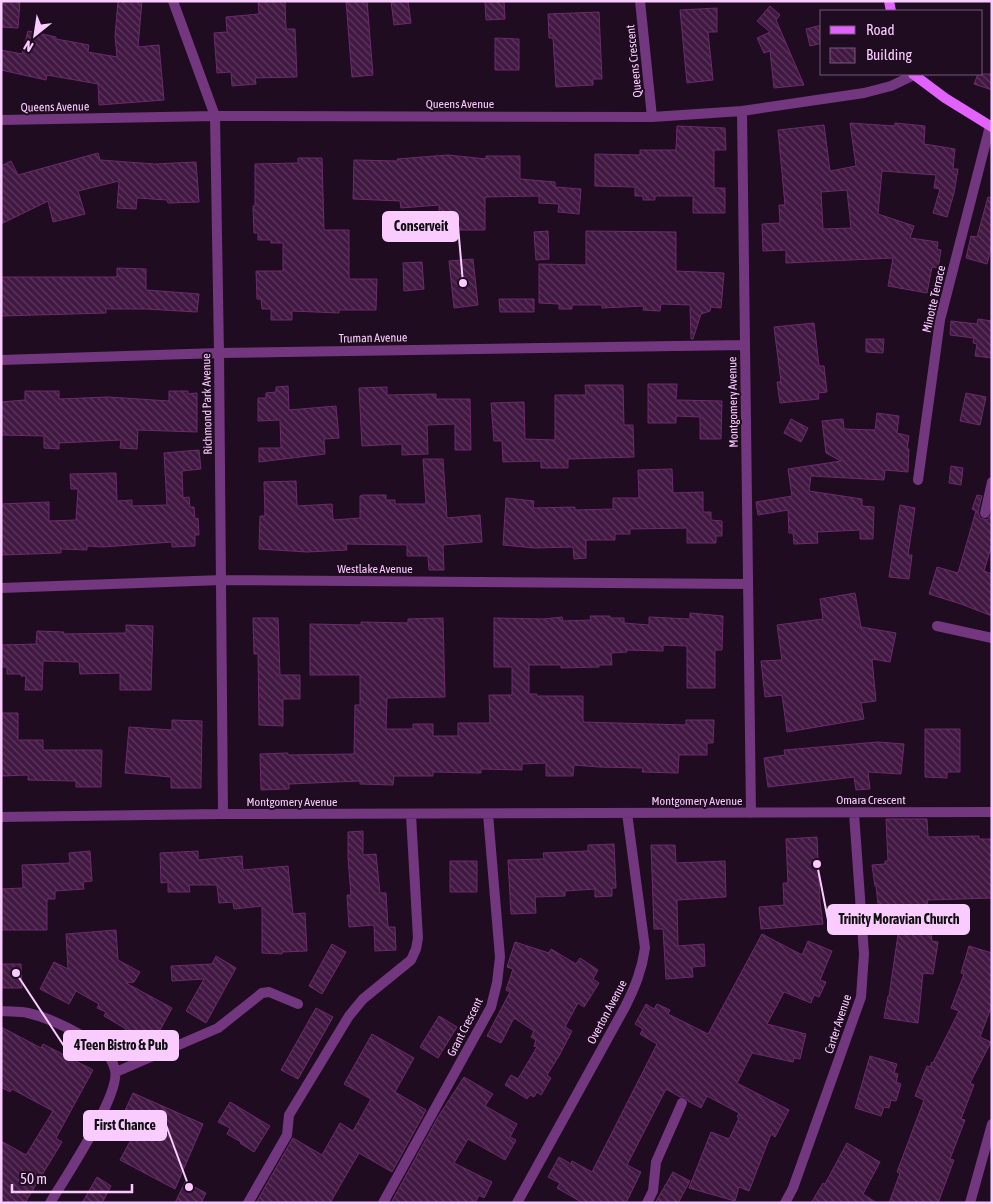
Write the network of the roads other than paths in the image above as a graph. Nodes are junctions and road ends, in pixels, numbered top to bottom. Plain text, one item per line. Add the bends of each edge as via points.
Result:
1 (173, 1) edge
2 (640, 1) edge
3 (911, 75) edge
4 (914, 75) edge
5 (742, 111) junction
6 (215, 116) junction
7 (652, 117) junction
8 (1, 120) edge
9 (991, 126) edge
10 (745, 345) junction
11 (219, 353) junction
12 (1, 360) edge
13 (918, 480) dead end
14 (992, 482) edge
15 (985, 514) dead end
16 (222, 580) junction
17 (748, 584) junction
18 (1, 588) edge
19 (937, 626) dead end
20 (992, 638) edge
21 (992, 812) edge
22 (626, 813) junction
23 (751, 813) junction
24 (854, 813) junction
25 (223, 814) junction
26 (488, 814) junction
27 (411, 815) junction
28 (1, 817) edge
29 (298, 1004) dead end
30 (1, 1011) edge
31 (116, 1072) junction
32 (682, 1104) dead end
33 (992, 1124) edge
34 (50, 1203) edge
35 (248, 1203) edge
36 (383, 1203) edge
37 (517, 1203) edge
38 (647, 1203) edge
39 (785, 1203) edge
40 (970, 1203) edge

1 - 6 street, Richmond Park Avenue
2 - 7 street, Queens Crescent
3 - 5 street, Queens Avenue via 891,86 864,93
4 - 9 street
5 - 7 street, Queens Avenue
5 - 10 street, Montgomery Avenue
6 - 7 street, Queens Avenue
6 - 8 street, Queens Avenue
6 - 11 street, Richmond Park Avenue
9 - 13 street, Minotte Terrace via 940,320
10 - 11 street, Truman Avenue
10 - 17 street, Montgomery Avenue
11 - 12 street, Truman Avenue
11 - 16 street, Richmond Park Avenue
14 - 15 street
16 - 17 street, Westlake Avenue
16 - 18 street, Westlake Avenue
16 - 25 street, Richmond Park Avenue
17 - 23 street, Montgomery Avenue
19 - 20 street
21 - 24 street, Omara Crescent
22 - 23 street, Montgomery Avenue
22 - 26 street, Montgomery Avenue
22 - 37 street, Overton Avenue via 645,948 643,965 625,1007
23 - 24 street, Omara Crescent
24 - 39 street, Carter Avenue via 864,954 861,997
25 - 27 street, Montgomery Avenue
25 - 28 street, Montgomery Avenue
26 - 27 street, Montgomery Avenue
26 - 36 street, Grant Crescent via 500,957 491,1007
27 - 35 street via 416,949 411,960 349,1016 289,1115 287,1134
29 - 31 street via 269,992 262,993 218,1028
30 - 31 street via 28,1013 77,1033 106,1052
31 - 34 street via 108,1104
32 - 38 street via 656,1162 653,1191
33 - 40 street

